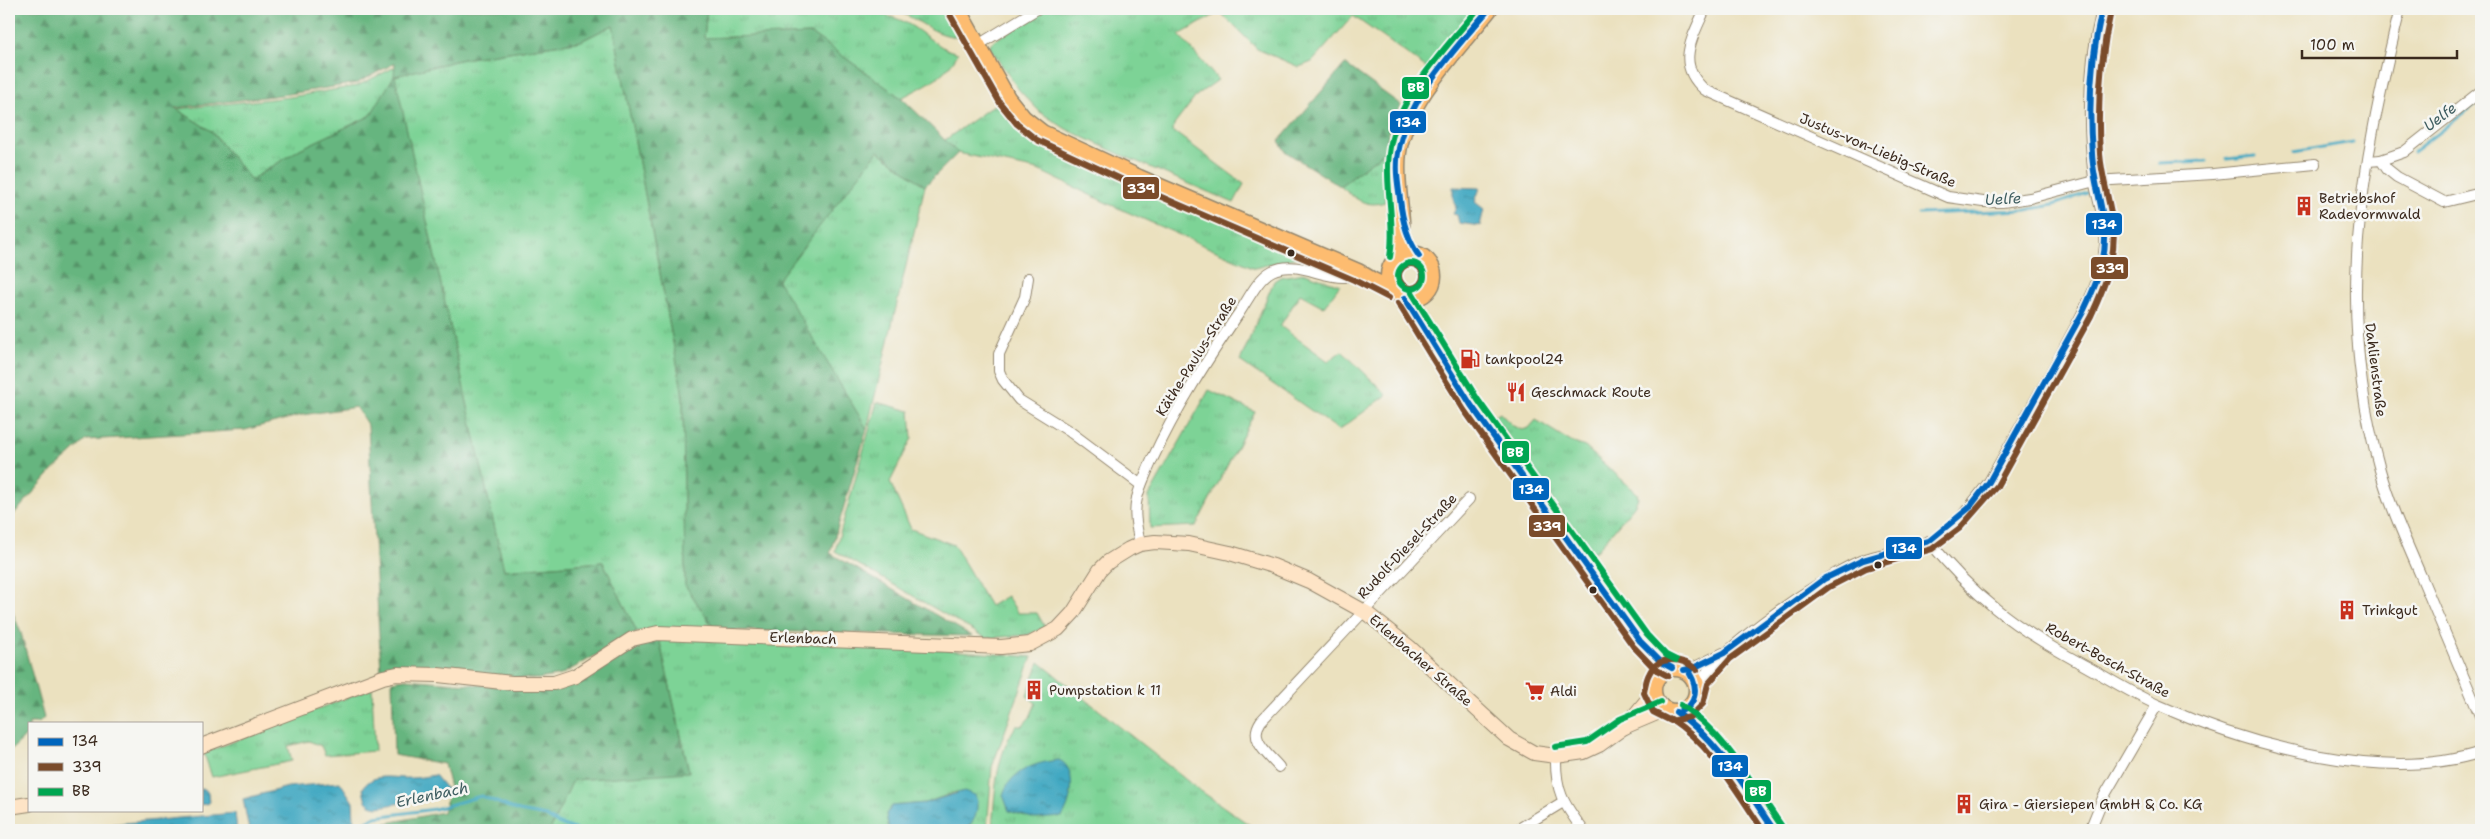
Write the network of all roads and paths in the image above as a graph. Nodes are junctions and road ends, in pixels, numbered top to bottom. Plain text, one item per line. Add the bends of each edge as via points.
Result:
1 (957, 9) edge
2 (1037, 9) edge
3 (1489, 9) edge
4 (1705, 9) edge
5 (2102, 9) edge
6 (2400, 9) edge
7 (978, 45) junction
8 (2481, 91) edge
9 (2382, 160) junction
10 (2368, 161) junction
11 (2314, 164) dead end
12 (2095, 181) junction
13 (2481, 193) edge
14 (1402, 220) junction
15 (1419, 256) junction
16 (1394, 264) junction
17 (1355, 270) junction
18 (1028, 278) dead end
19 (1399, 294) junction
20 (1425, 294) junction
21 (1428, 333) junction
22 (1141, 485) junction
23 (1469, 499) dead end
24 (1929, 541) junction
25 (1140, 544) junction
26 (1365, 612) junction
27 (1640, 641) junction
28 (921, 642) joint
29 (1724, 653) junction
30 (1678, 669) junction
31 (1654, 686) junction
32 (1696, 694) junction
33 (2157, 704) junction
34 (1670, 711) junction
35 (2481, 718) edge
36 (1624, 728) junction
37 (202, 746) edge
38 (1715, 747) junction
39 (2481, 752) edge
40 (1556, 756) junction
41 (1279, 767) dead end
42 (1563, 802) junction
43 (28, 804) edge
44 (9, 807) edge
45 (1517, 830) edge
46 (1583, 830) edge
47 (1774, 830) edge
48 (2090, 830) edge

1 - 7 main road
2 - 7 street
3 - 14 main road via 1429,87 1407,124 1398,152 1397,169
4 - 12 street, Justus-von-Liebig-Straße via 1688,51 1688,68 1695,82 1713,94 1948,197 2002,202
5 - 12 street via 2092,56 2089,101
6 - 10 street, Dahlienstraße
7 - 17 main road via 1012,106 1042,133
8 - 9 street via 2404,152
9 - 10 street
9 - 13 street via 2396,177 2444,202
10 - 35 street, Dahlienstraße via 2355,272 2358,362 2367,418 2380,472 2403,534
11 - 12 street, Justus-von-Liebig-Straße
12 - 24 street via 2102,208 2105,244 2096,284 2088,302 1989,482 1969,508
14 - 15 main road
14 - 16 main road
15 - 16 main road via 1408,254
15 - 20 main road via 1430,265 1433,275 1432,284
16 - 17 main road via 1378,273
16 - 19 main road via 1389,280
17 - 19 main road
17 - 22 street, Käthe-Paulus-Straße via 1346,277 1334,278 1291,267 1271,272 1266,277 1180,404
18 - 22 street via 1026,297 999,354 1002,380 1019,400 1069,431
19 - 20 main road via 1416,298
19 - 21 main road
20 - 21 main road
21 - 27 main road via 1437,354 1471,406
22 - 25 street, Käthe-Paulus-Straße via 1135,516
23 - 26 street, Rudolf-Diesel-Straße
24 - 29 street via 1863,560 1824,579
24 - 33 street, Robert-Bosch-Straße via 1948,566 1996,609 2072,658
25 - 26 street, Erlenbacher Straße via 1188,544 1248,558 1309,581
25 - 28 street, Erlenbacher Straße via 1100,570 1073,613 1049,636 1030,644 1010,647
26 - 40 street, Erlenbacher Straße via 1409,646 1509,739 1534,753
26 - 41 street, Rudolf-Diesel-Straße via 1258,727 1256,733 1260,746
27 - 30 main road via 1661,662
27 - 31 main road
28 - 37 street, Erlenbach via 658,632 632,639 565,681 540,684 438,676 383,676
29 - 30 street via 1691,669
29 - 32 street via 1700,680
30 - 31 main road via 1662,672
30 - 32 main road via 1693,677
31 - 34 main road via 1656,703
31 - 36 street, Erlenbacher Straße via 1646,704
32 - 34 main road via 1685,710
32 - 38 main road via 1696,708
33 - 39 street, Robert-Bosch-Straße via 2236,733 2334,758 2399,764
33 - 48 street via 2103,798
34 - 36 street, Erlenbacher Straße
34 - 38 main road via 1691,723
36 - 40 street, Erlenbacher Straße via 1590,750
38 - 47 main road
40 - 42 street via 1557,787
42 - 45 street
42 - 46 street
43 - 44 street

